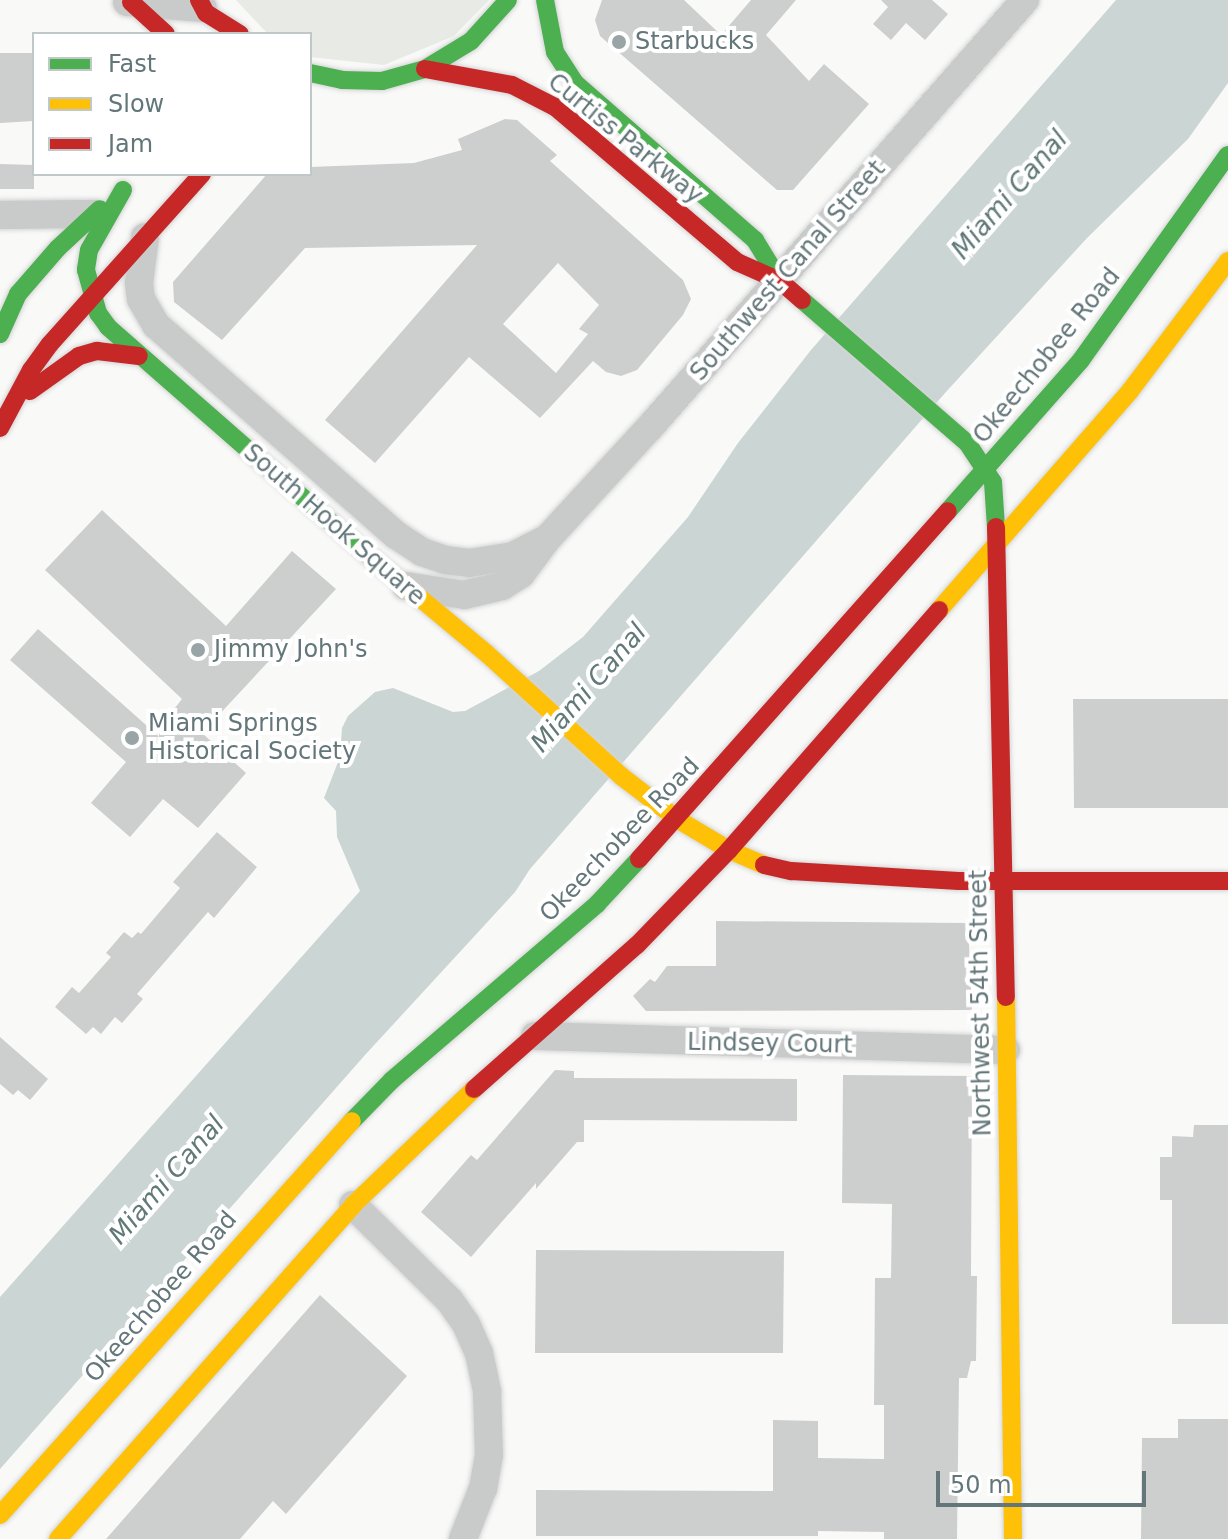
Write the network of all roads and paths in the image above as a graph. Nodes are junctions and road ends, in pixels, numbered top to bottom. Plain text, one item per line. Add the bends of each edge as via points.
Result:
1 (508, 0) edge
2 (545, 0) edge
3 (1025, 0) edge
4 (122, 1) edge
5 (205, 14) edge
6 (163, 32) edge
7 (236, 32) edge
8 (425, 69) junction
9 (312, 73) edge
10 (342, 80) junction
11 (312, 92) edge
12 (1228, 155) edge
13 (136, 176) edge
14 (200, 176) edge
15 (123, 190) junction
16 (94, 214) junction
17 (0, 215) edge
18 (145, 237) junction
19 (1228, 261) edge
20 (780, 281) junction
21 (92, 296) junction
22 (9, 304) edge
23 (0, 334) edge
24 (139, 356) junction
25 (11, 405) junction
26 (266, 420) junction
27 (0, 428) edge
28 (241, 445) junction
29 (986, 469) junction
30 (547, 539) junction
31 (999, 544) junction
32 (445, 560) joint
33 (402, 585) junction
34 (677, 819) junction
35 (729, 850) junction
36 (1003, 881) junction
37 (1228, 881) edge
38 (535, 1036) junction
39 (1006, 1050) junction
40 (353, 1205) junction
41 (0, 1515) edge
42 (58, 1539) edge
43 (463, 1539) edge
44 (1013, 1539) edge

1 - 8 main road via 471,41
2 - 20 main road, Curtiss Parkway via 555,52 575,83 755,240
3 - 20 street, Southwest Canal Street
4 - 5 street
4 - 6 main road
5 - 7 main road
8 - 10 main road via 382,81
8 - 20 main road, Curtiss Parkway via 488,79 532,93 737,262
9 - 10 main road
10 - 11 main road
12 - 29 main road, Okeechobee Road via 1081,360
13 - 15 main road
14 - 18 main road
15 - 16 main road
15 - 21 main road, South Hook Square via 89,250 86,270
16 - 17 street
16 - 22 main road
18 - 21 main road
18 - 26 street, South Hook Square via 139,283 147,314
19 - 31 main road via 1130,391
20 - 29 main road, Curtiss Parkway via 968,444
20 - 30 street, Southwest Canal Street
21 - 24 main road, South Hook Square via 108,327
21 - 25 main road via 31,370
22 - 23 main road
24 - 25 main road via 97,351 79,356
24 - 28 main road, South Hook Square
25 - 27 main road
26 - 28 street
26 - 32 street, South Hook Square via 396,535
28 - 33 main road, South Hook Square
29 - 31 main road, Northwest 54th Street via 997,502
29 - 34 main road, Okeechobee Road
30 - 32 street, Southwest Canal Street via 501,559
30 - 33 street, Southwest Canal Street via 521,574 483,592 440,593
31 - 35 main road
31 - 36 main road, Northwest 54th Street
33 - 34 main road, South Hook Square
34 - 35 main road, South Hook Square
34 - 41 main road, Okeechobee Road via 597,904 392,1080
35 - 36 main road, South Hook Square via 791,871
35 - 38 main road via 641,942
36 - 37 main road, South Hook Square
36 - 39 main road, Northwest 54th Street
38 - 39 street, Lindsey Court
38 - 40 main road via 423,1134
39 - 44 main road, Northwest 54th Street
40 - 42 main road
40 - 43 street via 450,1301 479,1353 487,1392 489,1455 483,1488

